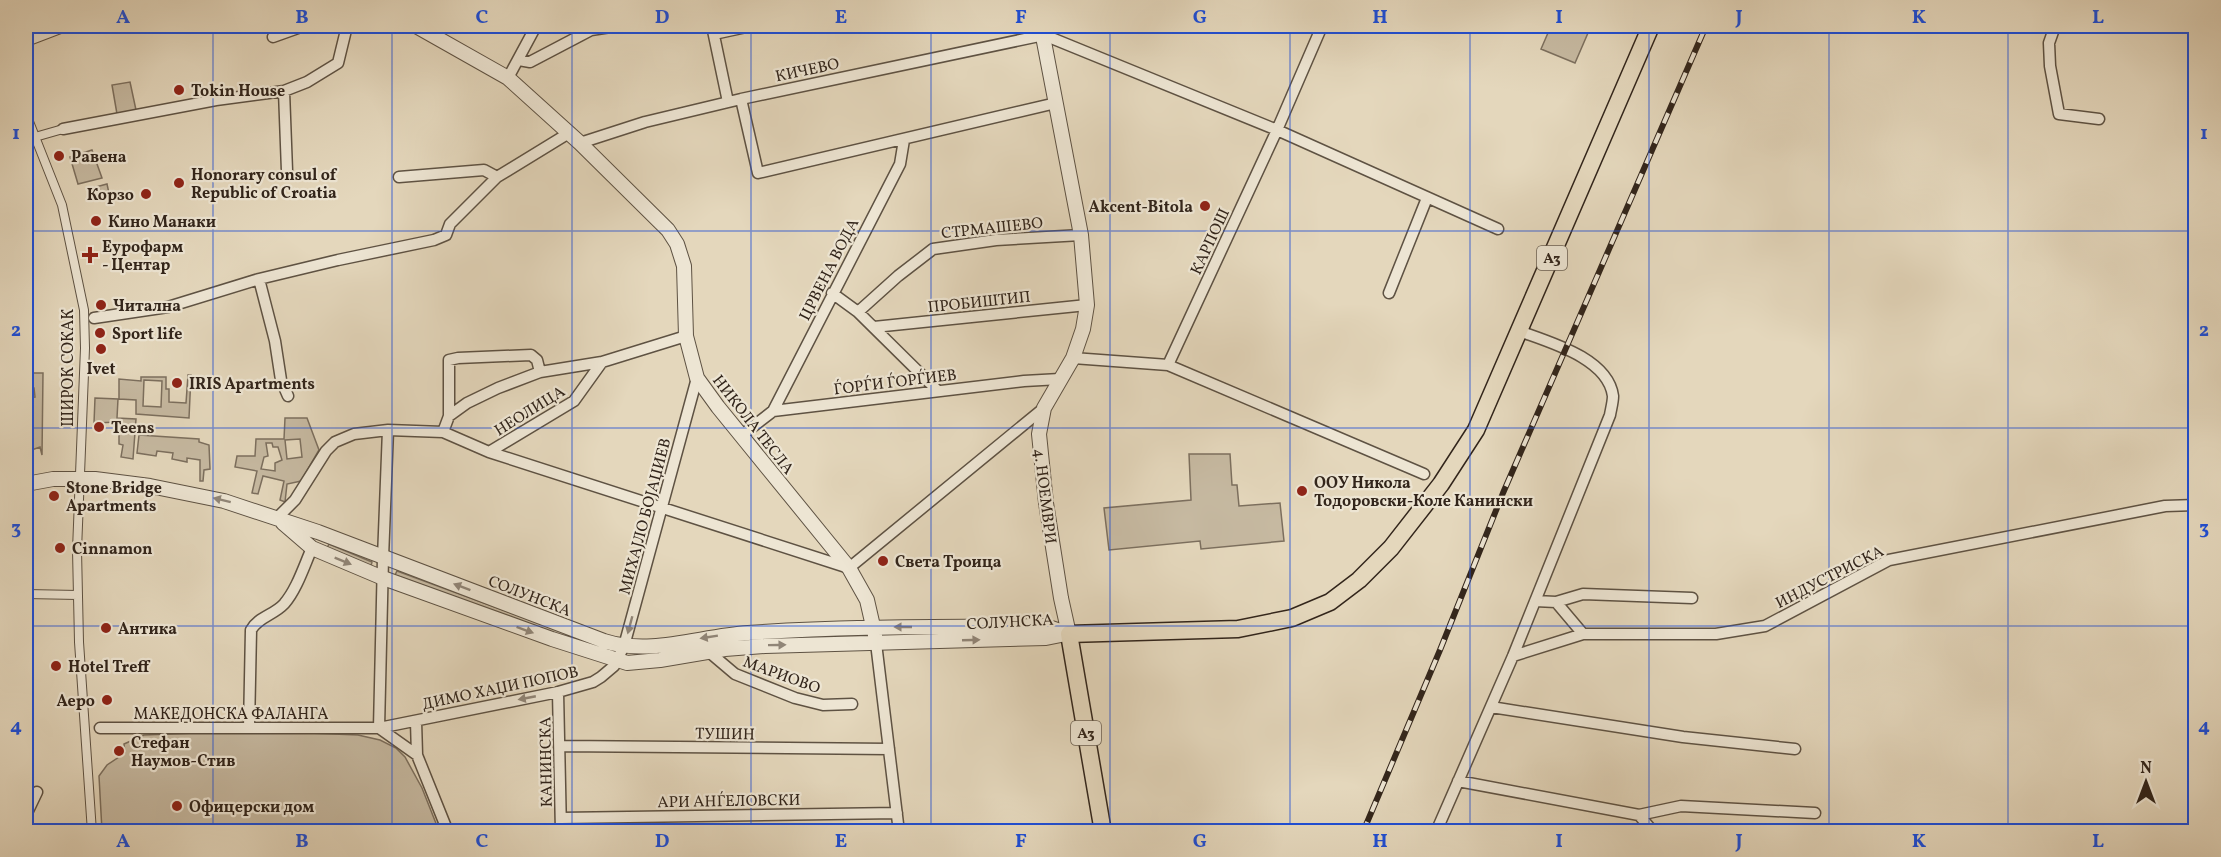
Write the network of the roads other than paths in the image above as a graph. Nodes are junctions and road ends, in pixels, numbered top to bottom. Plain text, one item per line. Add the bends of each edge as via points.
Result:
1 (60, 26) edge
2 (338, 26) edge
3 (347, 26) edge
4 (416, 26) edge
5 (536, 26) edge
6 (617, 26) edge
7 (751, 26) edge
8 (1322, 26) edge
9 (1651, 26) edge
10 (2055, 26) edge
11 (713, 30) edge
12 (1043, 31) edge
13 (273, 37) dead end
14 (26, 39) edge
15 (519, 60) junction
16 (508, 78) junction
17 (284, 91) junction
18 (741, 99) junction
19 (728, 102) junction
20 (1056, 102) junction
21 (26, 114) edge
22 (2099, 119) dead end
23 (63, 129) joint
24 (1277, 130) junction
25 (35, 137) junction
26 (574, 138) junction
27 (904, 140) junction
28 (287, 171) dead end
29 (399, 177) dead end
30 (497, 177) junction
31 (1427, 198) junction
32 (1498, 229) dead end
33 (1081, 235) junction
34 (259, 279) junction
35 (832, 293) junction
36 (1389, 293) dead end
37 (1087, 305) junction
38 (858, 312) junction
39 (94, 318) dead end
40 (874, 327) junction
41 (1519, 331) junction
42 (686, 336) junction
43 (1073, 358) junction
44 (602, 362) junction
45 (1168, 365) junction
46 (540, 372) junction
47 (697, 378) junction
48 (1060, 379) junction
49 (938, 391) junction
50 (288, 396) dead end
51 (1044, 408) junction
52 (773, 411) junction
53 (449, 416) junction
54 (388, 430) junction
55 (443, 432) junction
56 (742, 435) junction
57 (489, 452) junction
58 (1424, 474) dead end
59 (79, 478) junction
60 (26, 484) edge
61 (2196, 505) edge
62 (661, 508) junction
63 (277, 518) junction
64 (312, 548) junction
65 (383, 558) junction
66 (849, 568) junction
67 (383, 578) junction
68 (26, 594) edge
69 (78, 595) junction
70 (1692, 598) dead end
71 (1535, 601) junction
72 (1556, 602) junction
73 (874, 627) junction
74 (1069, 634) junction
75 (1583, 634) junction
76 (876, 643) junction
77 (624, 646) junction
78 (709, 652) junction
79 (1513, 656) junction
80 (617, 661) junction
81 (558, 692) junction
82 (852, 704) dead end
83 (1491, 707) junction
84 (416, 721) junction
85 (83, 728) junction
86 (100, 728) joint
87 (249, 728) junction
88 (379, 728) junction
89 (560, 746) junction
90 (889, 749) junction
91 (1795, 749) dead end
92 (417, 755) junction
93 (1458, 781) junction
94 (37, 792) dead end
95 (897, 813) junction
96 (1815, 813) dead end
97 (26, 815) edge
98 (1640, 815) junction
99 (561, 818) junction
100 (92, 831) edge
101 (448, 831) edge
102 (561, 831) edge
103 (899, 831) edge
104 (1103, 831) edge
105 (1436, 831) edge
106 (1660, 831) edge

1 - 14 street
2 - 13 street via 301,27
3 - 17 street via 336,64
4 - 16 street, НИКОЛА ТЕСЛА
5 - 15 street
6 - 15 street via 591,30 530,62
7 - 11 street
8 - 24 street, КАРПОШ
9 - 41 main road, A3
10 - 22 street via 2049,43 2050,66 2059,114
11 - 19 street
12 - 18 street, КИЧЕВО
12 - 20 street, 4. НОЕМВРИ
12 - 24 street
15 - 16 street
16 - 26 street, НИКОЛА ТЕСЛА
17 - 23 street
17 - 28 street
18 - 19 street, КИЧЕВО
18 - 27 street via 758,173
19 - 26 street, КИЧЕВО
20 - 27 street
20 - 33 street, 4. НОЕМВРИ
21 - 25 street, ШИРОК СОКАК
23 - 25 street
24 - 31 street
24 - 45 street, КАРПОШ
25 - 59 street, ШИРОК СОКАК via 62,205 84,310
26 - 30 street, КИЧЕВО
26 - 42 street, НИКОЛА ТЕСЛА via 658,219 677,244 684,266
27 - 35 street, ЦРВЕНА ВОДА via 900,164
29 - 30 street via 484,170
30 - 34 street, КИЧЕВО via 450,224 446,235 435,240
31 - 32 street
31 - 36 street
33 - 37 street, 4. НОЕМВРИ
33 - 38 street, СТРМАШЕВО via 996,240 933,249
34 - 39 street, КИЧЕВО via 168,307
34 - 50 street
35 - 38 street
35 - 52 street, ЦРВЕНА ВОДА
37 - 40 street, ПРОБИШТИП
37 - 43 street, 4. НОЕМВРИ
38 - 40 street
40 - 49 street
41 - 71 street via 1565,348 1590,363 1605,377 1612,396 1610,415
41 - 74 main road, A3 via 1476,430 1441,484 1390,548 1359,580 1330,602 1292,618 1238,629
42 - 44 street
42 - 47 street, НИКОЛА ТЕСЛА
43 - 45 street
43 - 48 street, 4. НОЕМВРИ
44 - 46 street
44 - 57 street, НЕОЛИЦА via 574,401
45 - 58 street
46 - 53 street via 467,403
46 - 53 street via 531,355 449,360
47 - 56 street, НИКОЛА ТЕСЛА
47 - 62 street, МИХАЈЛО БОЈАЏИЕВ
48 - 49 street, ЃОРЃИ ЃОРЃИЕВ
48 - 51 street, 4. НОЕМВРИ
49 - 52 street, ЃОРЃИ ЃОРЃИЕВ
51 - 66 street
51 - 74 street, 4. НОЕМВРИ via 1040,449
52 - 56 street
53 - 55 street
54 - 55 street
54 - 63 street via 354,434 335,442 295,500
54 - 65 street
55 - 57 street
56 - 66 street, НИКОЛА ТЕСЛА
57 - 62 street
59 - 60 street, СОЛУНСКА
63 -> 59 street, СОЛУНСКА via 183,492
59 - 69 street, ШИРОК СОКАК
61 - 75 street, ИНДУСТРИСКА via 2164,506 1889,560 1765,626 1716,634
62 - 66 street
62 -> 77 street, МИХАЈЛО БОЈАЏИЕВ
63 - 64 street, СОЛУНСКА
63 - 65 street, СОЛУНСКА
64 -> 67 street, СОЛУНСКА
64 - 87 street via 285,603 251,630
65 - 67 street
77 -> 65 street, СОЛУНСКА
66 - 73 street, НИКОЛА ТЕСЛА via 867,600
67 -> 80 street, СОЛУНСКА
67 - 88 street
68 - 69 street
69 - 85 street, ШИРОК СОКАК
70 - 72 street via 1583,594
71 - 72 street
71 - 79 street
72 - 75 street
74 -> 73 street, СОЛУНСКА via 1046,626
73 - 76 street, НИКОЛА ТЕСЛА
73 -> 77 street, СОЛУНСКА via 732,634 649,647
76 -> 74 street, СОЛУНСКА
74 - 104 main road, 4. НОЕМВРИ / A3
75 - 79 street, ИНДУСТРИСКА
78 -> 76 street, СОЛУНСКА via 765,645
76 - 90 street, НИКОЛА ТЕСЛА
77 - 80 street, МИХАЈЛО БОЈАЏИЕВ
78 - 80 street, СОЛУНСКА via 651,661
78 - 82 street, МАРИОВО via 735,674 795,698 824,705
79 - 83 street
80 - 81 street, ДИМО ХАЏИ ПОПОВ via 602,678
81 -> 84 street, ДИМО ХАЏИ ПОПОВ
81 - 89 street, КАНИНСКА
83 - 91 street via 1683,737
83 - 93 street
84 - 88 street, МАКЕДОНСКА ФАЛАНГА
84 - 92 street
85 - 86 street, МАКЕДОНСКА ФАЛАНГА
85 - 100 street, ШИРОК СОКАК
86 - 87 street, МАКЕДОНСКА ФАЛАНГА
87 - 88 street, МАКЕДОНСКА ФАЛАНГА
88 - 92 street
89 - 90 street, ТУШИН
89 - 99 street, КАНИНСКА
90 - 95 street, НИКОЛА ТЕСЛА
92 - 101 street
93 - 98 street
93 - 105 street
94 - 97 street
95 - 99 street, АРИ АНЃЕЛОВСКИ
95 - 103 street, НИКОЛА ТЕСЛА
96 - 98 street via 1681,806
98 - 106 street via 1650,828
99 - 102 street, КАНИНСКА

